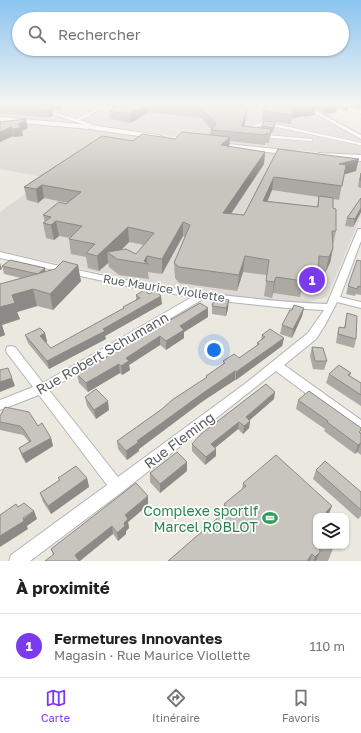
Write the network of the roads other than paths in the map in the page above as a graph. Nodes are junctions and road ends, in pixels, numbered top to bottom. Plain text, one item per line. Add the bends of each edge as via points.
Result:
1 (114, 130) edge
2 (251, 130) edge
3 (303, 130) edge
4 (348, 130) edge
5 (164, 137) edge
6 (361, 137) edge
7 (311, 140) dead end
8 (207, 143) edge
9 (361, 144) edge
10 (361, 158) edge
11 (361, 231) edge
12 (0, 255) edge
13 (201, 296) junction
14 (332, 302) junction
15 (361, 305) edge
16 (11, 350) dead end
17 (277, 366) junction
18 (42, 390) junction
19 (0, 405) edge
20 (361, 427) edge
21 (117, 487) junction
22 (17, 561) edge

1 - 5 main road
2 - 7 lane via 250,134
3 - 9 lane
4 - 6 street
8 - 10 main road
11 - 14 street, Rue Fleming
12 - 13 street, Rue Maurice Viollette via 130,284
13 - 14 street, Rue Maurice Viollette via 287,305
13 - 18 street, Rue Robert Schumann
14 - 15 street, Rue Maurice Viollette
14 - 17 street, Rue Fleming via 312,336
16 - 18 street
17 - 20 street
17 - 21 street, Rue Fleming
18 - 19 street, Rue Robert Schumann
18 - 21 street
21 - 22 street, Rue Fleming

